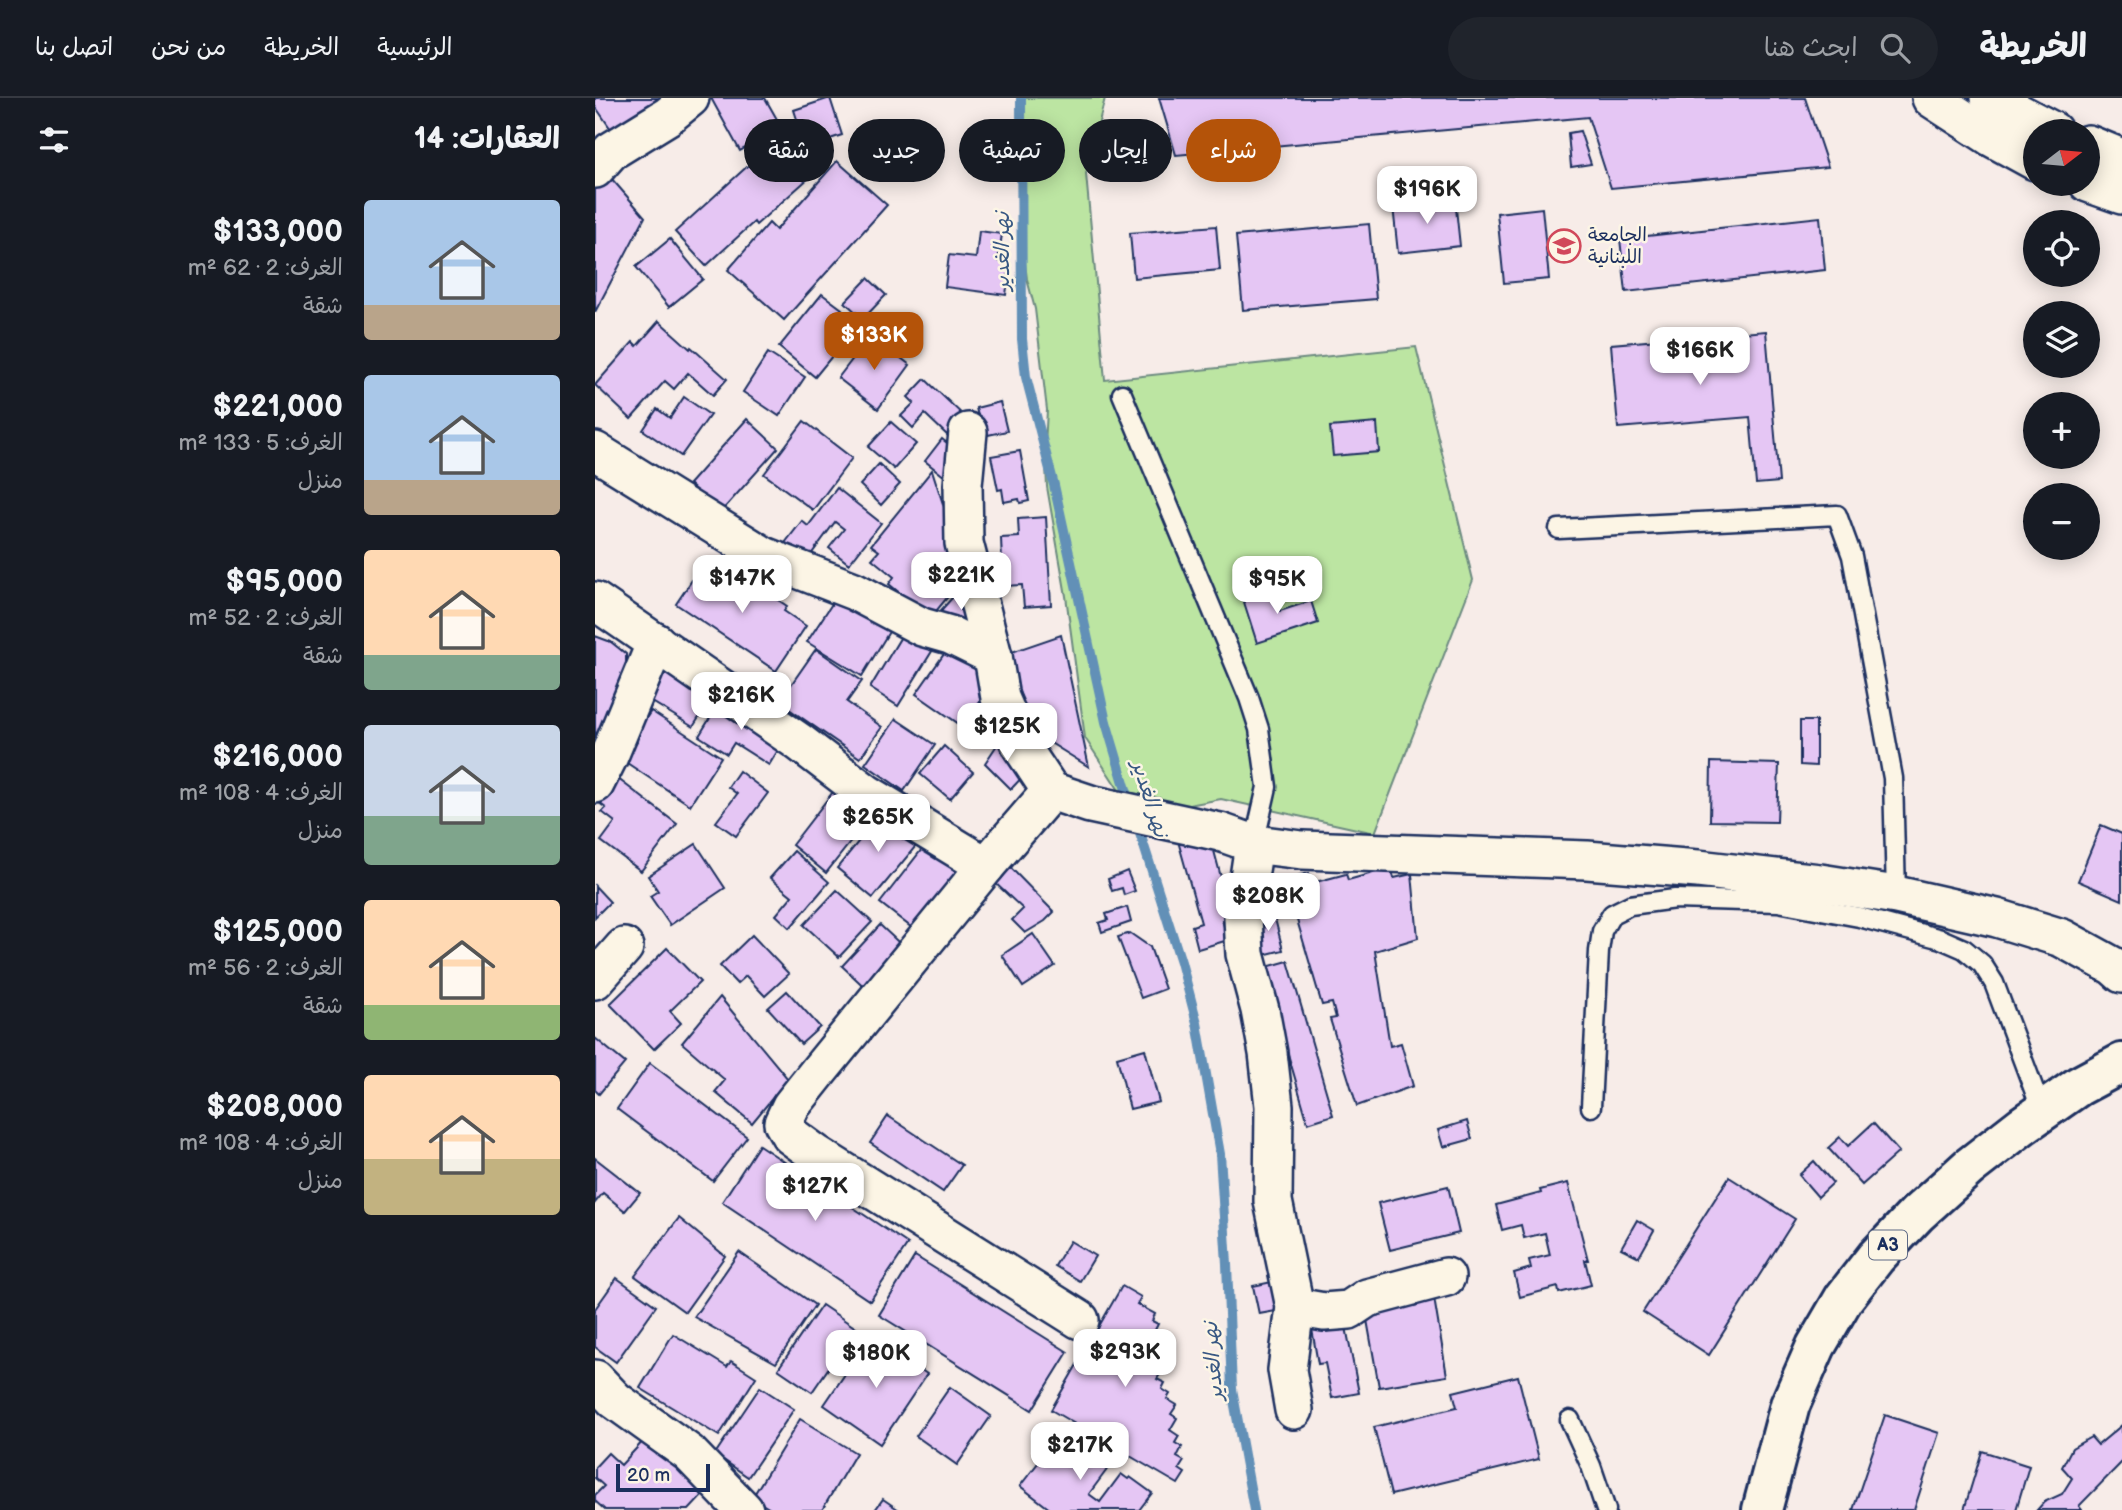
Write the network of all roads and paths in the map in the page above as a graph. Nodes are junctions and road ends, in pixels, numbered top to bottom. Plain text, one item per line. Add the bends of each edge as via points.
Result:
1 (689, 98) edge
2 (1931, 98) edge
3 (1990, 98) edge
4 (2030, 119) edge
5 (2100, 150) edge
6 (2023, 155) edge
7 (2122, 158) edge
8 (595, 169) edge
9 (2100, 187) edge
10 (2122, 195) edge
11 (1122, 394) dead end
12 (968, 432) dead end
13 (595, 452) edge
14 (1559, 528) dead end
15 (595, 601) edge
16 (656, 642) junction
17 (993, 656) junction
18 (595, 784) edge
19 (1051, 791) junction
20 (1254, 844) junction
21 (986, 866) junction
22 (1896, 895) junction
23 (624, 947) dead end
24 (2122, 974) edge
25 (595, 980) edge
26 (2122, 1063) edge
27 (1591, 1107) dead end
28 (2042, 1111) junction
29 (1446, 1277) dead end
30 (1295, 1307) junction
31 (1080, 1320) dead end
32 (595, 1379) edge
33 (1294, 1410) dead end
34 (1570, 1420) dead end
35 (744, 1510) edge
36 (1606, 1510) edge
37 (1762, 1510) edge

1 - 8 street via 611,150
2 - 6 street
3 - 4 street
5 - 7 street
9 - 10 street
11 - 20 lane via 1259,729 1267,787
12 - 17 street via 964,542
13 - 17 street via 764,556 854,591 922,627
14 - 22 lane via 1836,515 1851,556 1893,778
15 - 16 street
16 - 18 street
16 - 21 street via 866,793
17 - 19 street via 1000,698 1021,746
19 - 20 street
19 - 21 street
20 - 22 street via 1302,850 1587,860 1725,872
20 - 30 street via 1243,918 1245,954 1268,1053 1274,1106 1273,1201
21 - 31 street via 791,1106 783,1123 790,1135 816,1154
22 - 24 street via 2061,938
23 - 25 street
26 - 28 highway, A3
27 - 28 lane via 1602,931 1612,914 1630,905 1675,899 1778,902 1859,917 1964,949 1982,964 1994,983
28 - 37 highway, A3 via 1917,1214 1844,1298 1790,1405
29 - 30 street via 1367,1298 1349,1310
30 - 33 street via 1287,1370
32 - 35 street via 615,1400 689,1453
34 - 36 lane

